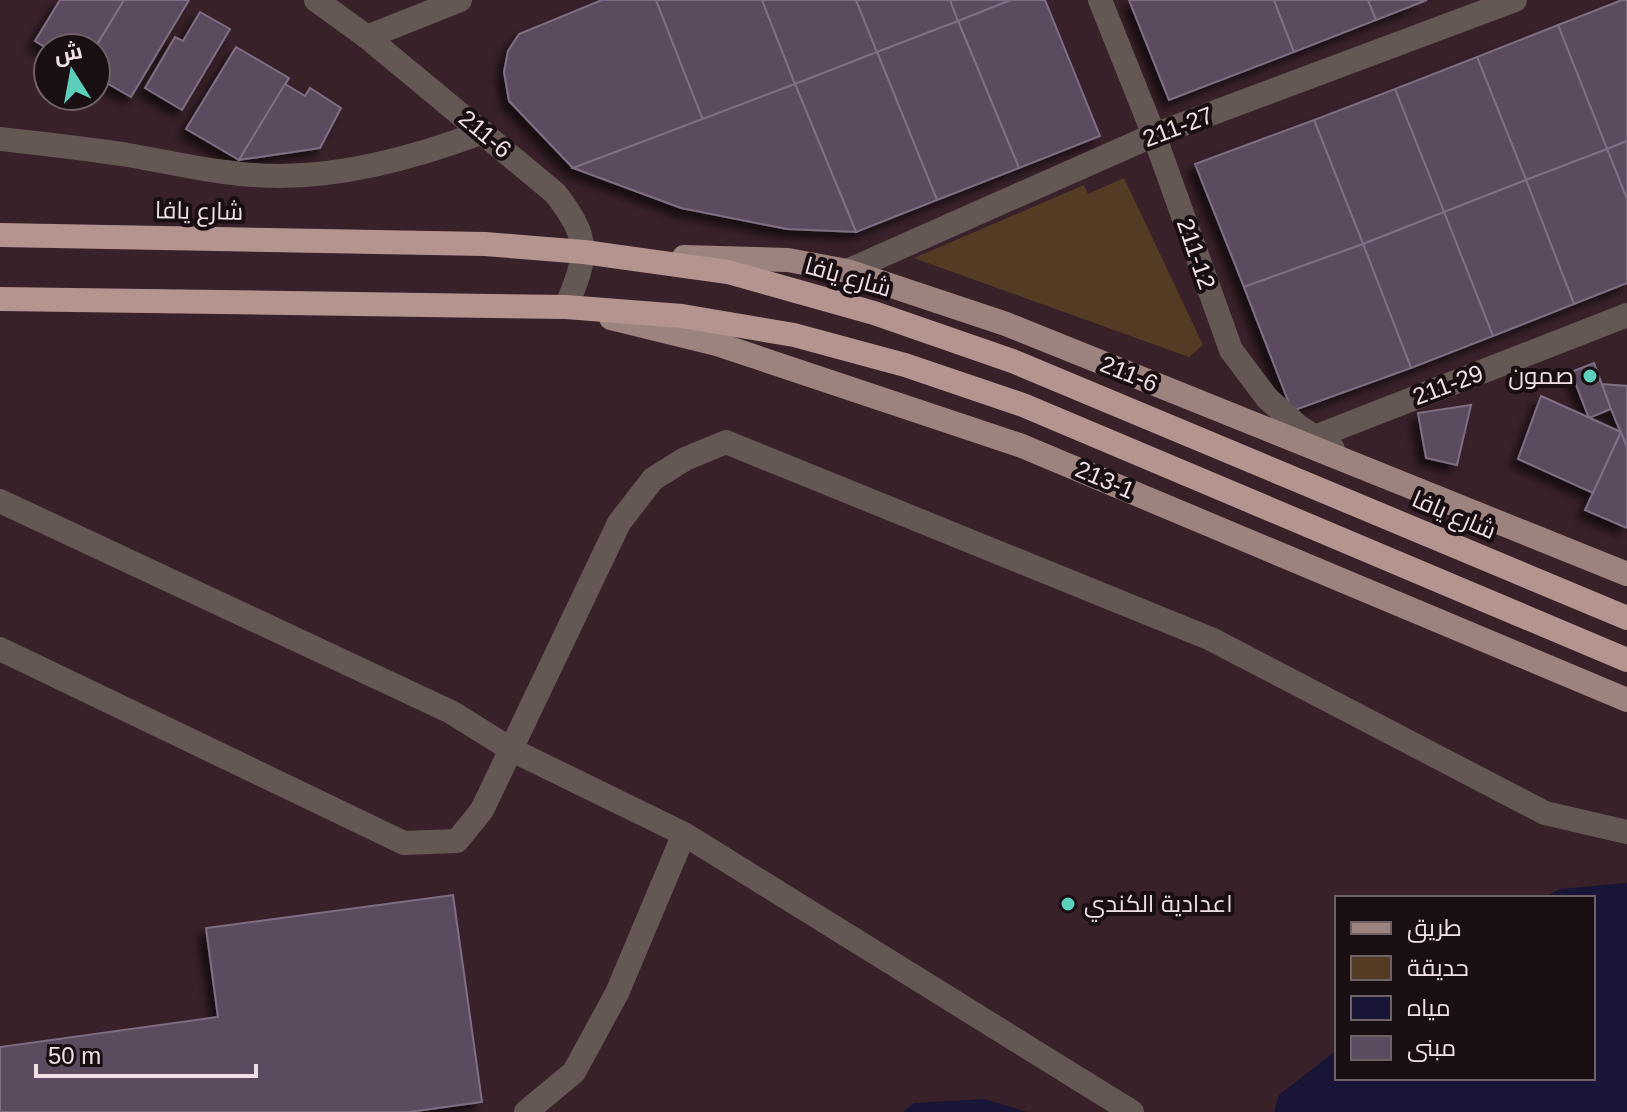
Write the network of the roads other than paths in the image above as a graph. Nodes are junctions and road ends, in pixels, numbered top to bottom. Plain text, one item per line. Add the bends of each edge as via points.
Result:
1 (316, 0) edge
2 (460, 0) edge
3 (1100, 0) edge
4 (1515, 0) edge
5 (367, 37) junction
6 (483, 132) junction
7 (1154, 135) junction
8 (0, 139) edge
9 (0, 235) edge
10 (584, 252) junction
11 (612, 256) junction
12 (847, 271) junction
13 (1, 300) edge
14 (566, 307) junction
15 (1627, 315) edge
16 (1315, 437) junction
17 (1355, 464) junction
18 (0, 501) edge
19 (1627, 574) edge
20 (1627, 618) edge
21 (0, 649) edge
22 (1623, 658) edge
23 (1627, 700) edge
24 (512, 750) junction
25 (1627, 832) edge
26 (684, 834) junction
27 (526, 1112) edge
28 (1132, 1112) edge

1 - 5 street, 211-6
2 - 5 street
3 - 7 street, 211-12
4 - 7 street, 211-27
5 - 6 street, 211-6
6 - 8 street via 392,160 284,176 209,171
6 - 10 street, 211-6 via 555,193 572,215
7 - 12 street, 211-27
7 - 16 street, 211-12 via 1231,350 1267,398
9 - 10 highway, شارع يافا via 485,244
10 - 11 highway, شارع يافا
10 - 14 street
11 - 12 main road, 211-6 via 788,260
11 - 20 highway, شارع يافا via 728,272 874,313 1001,357
12 - 17 main road, 211-6 via 1006,324
13 - 14 highway
14 - 22 highway via 682,316 794,335 905,365 1023,405
14 - 23 main road, 213-1 via 717,344 1022,446
15 - 16 street, 211-29
16 - 17 street, 211-12
17 - 19 main road, 211-6
18 - 24 street via 451,712
21 - 24 street via 404,843 457,841 482,810
24 - 25 street via 619,523 653,479 726,442 1211,639 1545,813
24 - 26 street
26 - 27 street via 617,993 574,1072
26 - 28 street

